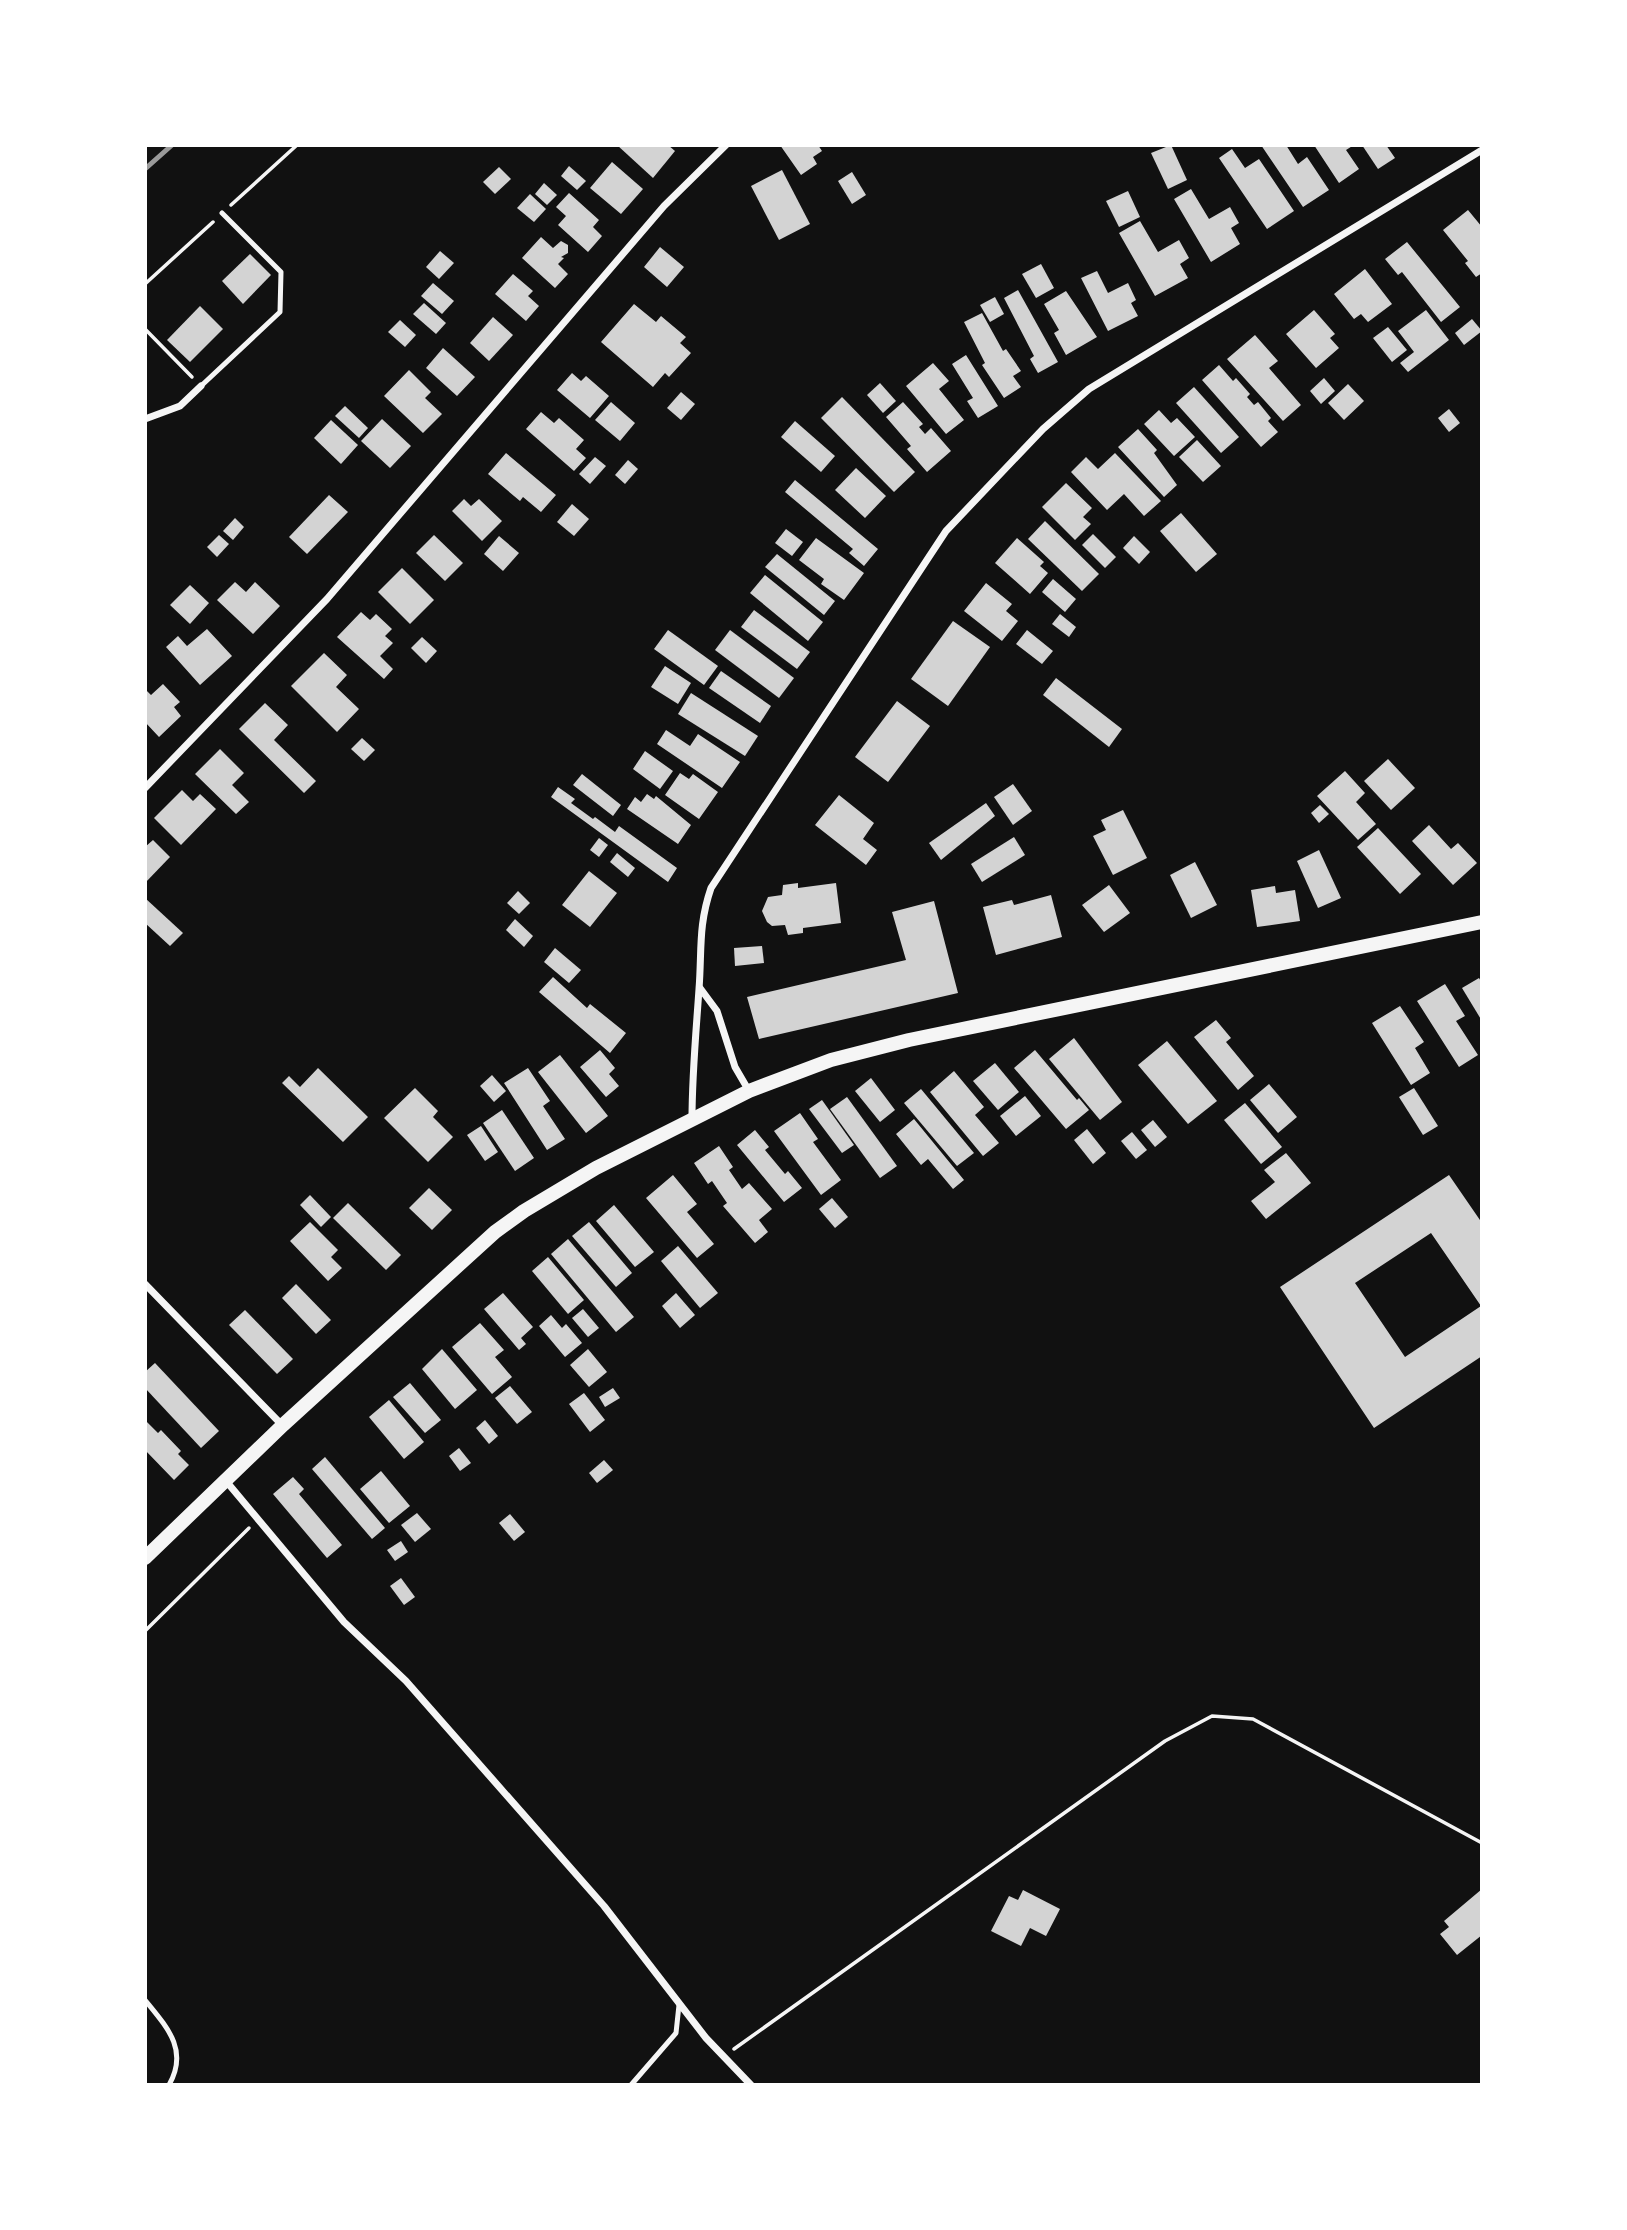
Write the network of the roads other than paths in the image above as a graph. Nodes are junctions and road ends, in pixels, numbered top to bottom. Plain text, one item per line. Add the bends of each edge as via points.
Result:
1 (726, 145) edge
2 (1482, 150) edge
3 (222, 213) dead end
4 (201, 386) joint
5 (145, 418) edge
6 (145, 788) edge
7 (1482, 922) edge
8 (699, 988) junction
9 (749, 1091) junction
10 (692, 1119) junction
11 (145, 1284) edge
12 (283, 1426) junction
13 (226, 1481) junction
14 (145, 1558) edge
15 (145, 2000) edge
16 (679, 2005) junction
17 (169, 2085) edge
18 (631, 2085) edge
19 (751, 2085) edge

1 - 6 street via 664,206 327,599
2 - 8 street via 1089,389 1043,429 946,531 711,888 700,929
3 - 4 lane via 281,272 279,312
4 - 5 street via 180,406
7 - 9 main road via 909,1040 831,1060
8 - 9 street via 718,1012 735,1067
8 - 10 street
9 - 10 main road
10 - 12 main road via 596,1168 495,1232
11 - 12 street
12 - 13 main road
13 - 14 main road
13 - 16 street via 344,1622 406,1681 595,1896
15 - 17 lane via 172,2033 178,2068
16 - 18 lane via 676,2034
16 - 19 street

